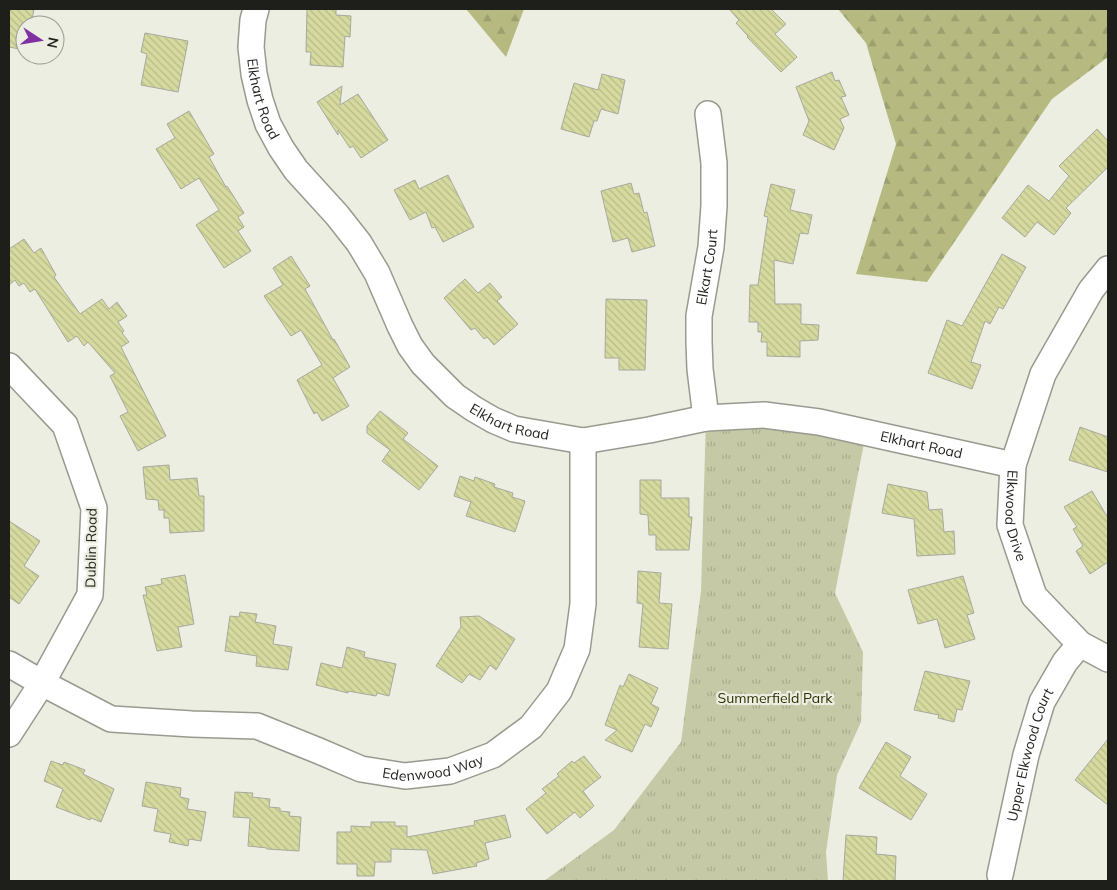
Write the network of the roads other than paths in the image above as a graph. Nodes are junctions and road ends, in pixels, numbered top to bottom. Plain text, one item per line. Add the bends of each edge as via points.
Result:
1 (256, 9) edge
2 (708, 114) dead end
3 (1108, 268) edge
4 (9, 366) edge
5 (706, 418) junction
6 (584, 441) junction
7 (1013, 465) junction
8 (1080, 644) junction
9 (1108, 659) edge
10 (9, 664) edge
11 (42, 683) junction
12 (9, 734) edge
13 (1000, 875) dead end

1 - 6 street, Elkhart Road via 251,47 254,74 268,124 296,170 358,243 377,274 410,346 423,364 455,396 493,420 514,429
2 - 5 street, Elkart Court via 714,163 714,206 711,247 699,316 700,368
3 - 7 street, Elkwood Drive via 1091,290 1043,374
4 - 11 street, Dublin Road via 65,425 94,508 90,595
5 - 6 street, Elkhart Road
5 - 7 street, Elkhart Road via 764,415 819,422
6 - 11 street, Edenwood Way via 583,604 577,649 559,691 531,727 493,755 450,772 405,776 361,769 257,726 112,719
7 - 8 street, Elkwood Drive via 1010,525 1034,596
8 - 9 street, Elkwood Drive
8 - 13 street, Upper Elkwood Court via 1065,662 1042,702 1026,755
10 - 11 street, Edenwood Way
11 - 12 street, Dublin Road

